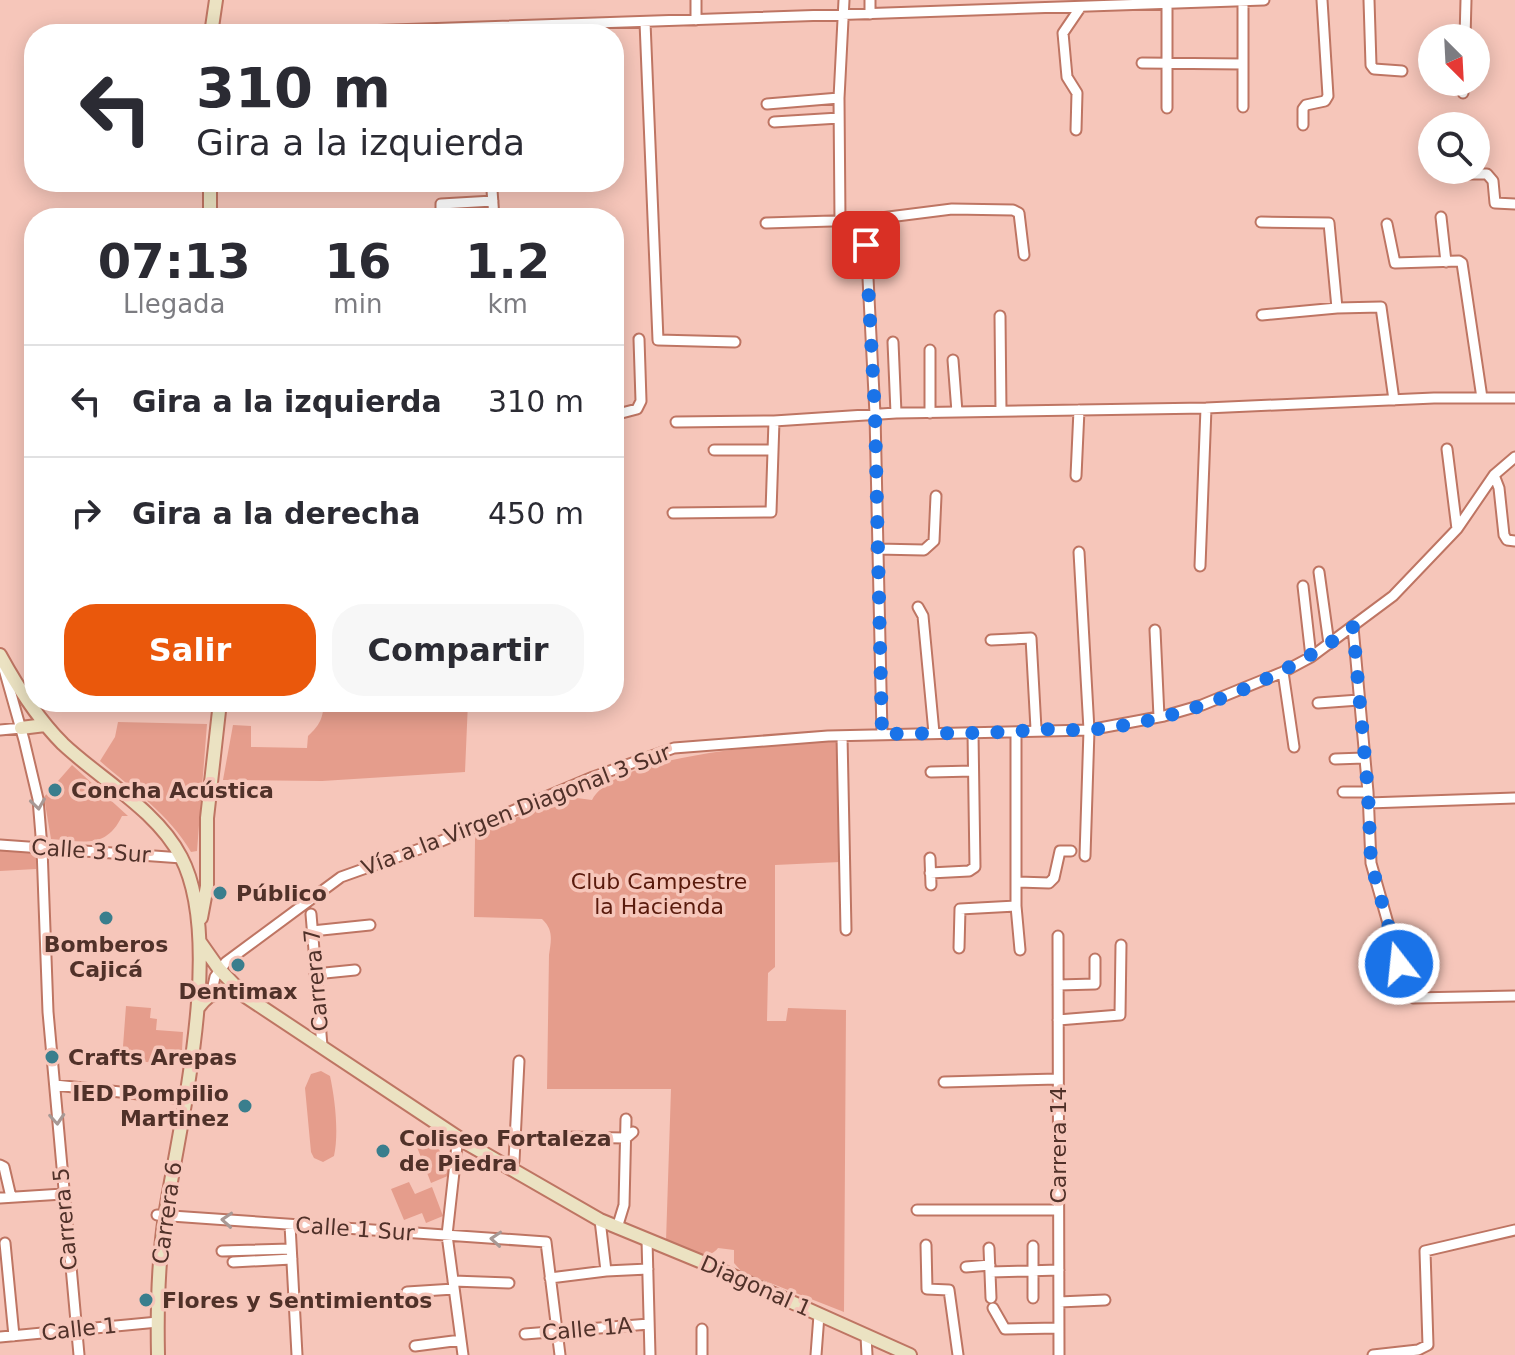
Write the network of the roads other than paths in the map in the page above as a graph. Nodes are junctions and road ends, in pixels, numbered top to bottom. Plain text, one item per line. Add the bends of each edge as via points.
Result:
1 (216, 0) edge
2 (696, 0) edge
3 (844, 0) edge
4 (870, 0) edge
5 (1230, 0) edge
6 (1255, 0) edge
7 (1264, 0) edge
8 (1322, 0) edge
9 (1369, 0) edge
10 (1466, 0) edge
11 (1243, 1) edge
12 (1128, 3) edge
13 (1167, 3) junction
14 (1066, 4) edge
15 (1019, 5) edge
16 (1080, 8) junction
17 (870, 14) junction
18 (842, 15) junction
19 (696, 20) junction
20 (645, 22) junction
21 (212, 24) edge
22 (592, 24) edge
23 (1465, 24) edge
24 (1142, 63) dead end
25 (1167, 63) junction
26 (1243, 64) junction
27 (1402, 71) dead end
28 (839, 98) junction
29 (767, 104) dead end
30 (1243, 107) dead end
31 (1167, 108) dead end
32 (839, 118) junction
33 (774, 122) dead end
34 (1303, 125) dead end
35 (1076, 130) dead end
36 (1490, 178) edge
37 (492, 192) edge
38 (493, 201) junction
39 (1515, 204) edge
40 (441, 208) edge
41 (493, 208) edge
42 (1441, 217) dead end
43 (865, 220) junction
44 (840, 221) junction
45 (1261, 222) dead end
46 (766, 223) dead end
47 (1387, 224) dead end
48 (889, 244) dead end
49 (866, 245) junction
50 (1024, 255) dead end
51 (1446, 262) junction
52 (1337, 308) junction
53 (1262, 315) dead end
54 (1000, 316) dead end
55 (639, 339) dead end
56 (735, 342) dead end
57 (893, 342) dead end
58 (930, 350) dead end
59 (953, 360) dead end
60 (1482, 398) junction
61 (1515, 398) edge
62 (1394, 400) junction
63 (1206, 408) junction
64 (1079, 410) junction
65 (1001, 411) junction
66 (624, 412) edge
67 (957, 412) junction
68 (896, 413) junction
69 (930, 413) junction
70 (875, 414) junction
71 (774, 421) junction
72 (676, 422) dead end
73 (1447, 449) dead end
74 (714, 450) dead end
75 (773, 450) junction
76 (1515, 457) edge
77 (1494, 475) junction
78 (1076, 476) dead end
79 (936, 496) dead end
80 (673, 513) dead end
81 (1457, 529) junction
82 (1515, 541) edge
83 (877, 549) junction
84 (1079, 552) dead end
85 (1200, 566) dead end
86 (1319, 572) dead end
87 (1303, 586) dead end
88 (918, 607) dead end
89 (1353, 627) junction
90 (1155, 630) dead end
91 (991, 640) dead end
92 (1329, 644) junction
93 (0, 656) edge
94 (1311, 657) junction
95 (1283, 672) junction
96 (24, 693) edge
97 (1359, 700) junction
98 (1318, 703) dead end
99 (37, 712) edge
100 (219, 712) edge
101 (1159, 717) junction
102 (45, 725) junction
103 (21, 728) junction
104 (1036, 729) junction
105 (0, 730) edge
106 (1089, 730) junction
107 (1016, 732) junction
108 (934, 733) junction
109 (973, 733) junction
110 (882, 734) junction
111 (842, 736) junction
112 (1294, 747) dead end
113 (1364, 758) junction
114 (1335, 759) dead end
115 (973, 771) junction
116 (931, 772) dead end
117 (1343, 792) dead end
118 (1368, 792) junction
119 (1515, 798) edge
120 (1368, 803) junction
121 (0, 845) edge
122 (42, 848) junction
123 (1071, 851) dead end
124 (1085, 856) dead end
125 (930, 858) dead end
126 (207, 859) junction
127 (183, 861) junction
128 (930, 873) junction
129 (1018, 882) junction
130 (931, 885) dead end
131 (1016, 906) junction
132 (311, 914) dead end
133 (370, 925) dead end
134 (846, 930) dead end
135 (312, 931) junction
136 (199, 936) junction
137 (1058, 936) dead end
138 (1121, 945) dead end
139 (959, 948) dead end
140 (1020, 950) dead end
141 (1095, 959) dead end
142 (219, 969) junction
143 (355, 970) dead end
144 (315, 974) junction
145 (1058, 985) junction
146 (211, 995) junction
147 (245, 996) junction
148 (1515, 996) edge
149 (198, 1008) junction
150 (1058, 1020) junction
151 (322, 1046) junction
152 (519, 1061) dead end
153 (1058, 1079) junction
154 (944, 1082) dead end
155 (55, 1085) junction
156 (185, 1099) junction
157 (626, 1119) dead end
158 (629, 1135) junction
159 (458, 1136) junction
160 (563, 1137) dead end
161 (514, 1161) dead end
162 (0, 1165) edge
163 (63, 1194) junction
164 (6, 1197) edge
165 (917, 1210) dead end
166 (1058, 1210) junction
167 (161, 1215) junction
168 (600, 1220) junction
169 (290, 1225) junction
170 (617, 1228) junction
171 (1515, 1230) edge
172 (447, 1235) junction
173 (647, 1240) junction
174 (5, 1243) dead end
175 (926, 1245) dead end
176 (1033, 1246) dead end
177 (989, 1248) dead end
178 (222, 1251) dead end
179 (291, 1254) junction
180 (233, 1262) dead end
181 (966, 1267) dead end
182 (990, 1268) junction
183 (648, 1269) junction
184 (1059, 1270) junction
185 (606, 1271) junction
186 (1033, 1272) junction
187 (550, 1278) junction
188 (509, 1283) dead end
189 (453, 1285) junction
190 (407, 1292) dead end
191 (1033, 1298) dead end
192 (1105, 1300) dead end
193 (1059, 1302) junction
194 (819, 1315) junction
195 (158, 1322) junction
196 (649, 1324) junction
197 (1059, 1328) junction
198 (76, 1329) junction
199 (702, 1329) dead end
200 (557, 1331) junction
201 (525, 1334) dead end
202 (14, 1336) junction
203 (866, 1336) junction
204 (0, 1337) edge
205 (461, 1340) junction
206 (415, 1346) dead end
207 (79, 1355) edge
208 (158, 1355) edge
209 (297, 1355) edge
210 (463, 1355) edge
211 (560, 1355) edge
212 (650, 1355) edge
213 (702, 1355) edge
214 (816, 1355) edge
215 (867, 1355) edge
216 (910, 1355) edge
217 (958, 1355) edge
218 (1059, 1355) edge
219 (1373, 1355) edge

1 - 21 main road
2 - 19 street
3 - 18 street
4 - 17 street
5 - 11 street
5 - 13 street
6 - 7 street
6 - 11 street
8 - 34 street via 1328,96 1306,105
9 - 27 street via 1371,65
10 - 23 street
11 - 26 street
12 - 13 street
12 - 16 street
13 - 25 street
14 - 15 street
14 - 16 street
15 - 17 street
16 - 35 street via 1063,33 1067,77 1077,93
17 - 18 street
18 - 19 street
18 - 28 street
19 - 20 street
20 - 22 street
20 - 56 street via 658,340
24 - 25 street
25 - 26 street
25 - 31 street
26 - 30 street
28 - 29 street
28 - 32 street
32 - 33 street
32 - 44 street
36 - 39 street via 1495,203
37 - 38 street
38 - 40 street
38 - 41 street
42 - 51 street
43 - 44 street
43 - 49 street
43 - 50 street via 952,209 1013,210 1019,213
44 - 46 street
45 - 52 street via 1329,223
47 - 51 street via 1395,263
48 - 49 street
49 - 70 street
51 - 60 street via 1459,261 1464,269
52 - 53 street
52 - 62 street via 1381,307
54 - 65 street
55 - 66 street via 641,401 637,409
57 - 68 street
58 - 69 street
59 - 67 street
60 - 61 street
60 - 62 street
62 - 63 street
63 - 64 street
63 - 85 street
64 - 65 street
64 - 78 street
65 - 67 street
67 - 69 street
68 - 69 street
68 - 70 street
70 - 71 street
70 - 83 street
71 - 72 street
71 - 75 street
73 - 81 street
74 - 75 street
75 - 80 street via 771,512
76 - 77 street, Vía a la Virgen Diagonal 3 Sur
77 - 81 street, Vía a la Virgen Diagonal 3 Sur
77 - 82 street via 1504,535
79 - 83 street via 934,541 924,550
81 - 89 street, Vía a la Virgen Diagonal 3 Sur via 1393,596
83 - 110 street
84 - 106 street
86 - 92 street
87 - 94 street
88 - 108 street
89 - 92 street, Vía a la Virgen Diagonal 3 Sur
89 - 97 street
90 - 101 street
91 - 104 street via 1031,638
92 - 94 street, Vía a la Virgen Diagonal 3 Sur
93 - 96 main road, Carrera 6
93 - 103 street, Carrera 5
94 - 95 street, Vía a la Virgen Diagonal 3 Sur
95 - 101 street, Vía a la Virgen Diagonal 3 Sur
95 - 112 street
97 - 98 street
97 - 113 street
99 - 102 main road, Carrera 6
100 - 126 main road, Carrera 6
101 - 106 street, Vía a la Virgen Diagonal 3 Sur
102 - 103 main road
102 - 127 main road, Carrera 6 via 157,825
103 - 105 street
103 -> 122 street, Carrera 5 via 38,799
104 - 106 street, Vía a la Virgen Diagonal 3 Sur
104 - 107 street, Vía a la Virgen Diagonal 3 Sur
106 - 124 street
107 - 109 street, Vía a la Virgen Diagonal 3 Sur
107 - 129 street
108 - 109 street, Vía a la Virgen Diagonal 3 Sur
108 - 110 street, Vía a la Virgen Diagonal 3 Sur
109 - 115 street
110 - 111 street, Vía a la Virgen Diagonal 3 Sur
111 - 134 street
111 - 142 street, Vía a la Virgen Diagonal 3 Sur via 674,748 593,777 341,877
113 - 114 street
113 - 118 street
115 - 116 street
115 - 128 street via 975,867
117 - 118 street
118 - 120 street
119 - 120 street
120 - 148 street via 1371,863 1408,994
121 - 122 street, Calle 3 Sur
122 - 127 street, Calle 3 Sur
122 - 155 street, Carrera 5
123 - 129 street via 1060,851 1049,883
125 - 128 street
126 - 127 main road via 197,870
126 - 136 main road, Carrera 6
127 - 136 main road, Carrera 6
128 - 130 street
129 - 131 street
131 - 139 street via 960,909
131 - 140 street
132 - 135 street, Carrera 7
133 - 135 street
135 - 144 street, Carrera 7
136 - 142 main road, Diagonal 1
136 - 149 main road, Carrera 6
137 - 145 street, Carrera 14
138 - 150 street via 1120,1015
141 - 145 street via 1095,984
142 - 146 street
142 - 147 main road, Diagonal 1
143 - 144 street
144 - 151 street, Carrera 7
145 - 150 street, Carrera 14
146 - 147 main road via 229,991
146 - 149 main road
147 - 151 main road, Diagonal 1
149 - 156 main road, Carrera 6
150 - 153 street, Carrera 14
151 - 159 main road, Diagonal 1
152 - 161 street
153 - 154 street
153 - 166 street, Carrera 14
155 - 156 street
155 -> 163 street, Carrera 5
156 - 167 main road, Carrera 6
157 - 158 street
158 - 160 street
158 - 170 street via 624,1211
159 - 168 main road, Diagonal 1
159 - 172 street
162 - 164 street
163 - 164 street
163 - 198 street, Carrera 5
165 - 166 street
166 - 184 street, Carrera 14
169 -> 167 street, Calle 1 Sur
167 - 195 main road, Carrera 6
168 - 170 main road, Diagonal 1
168 - 185 street
169 - 172 street, Calle 1 Sur
169 - 179 street
170 - 173 main road, Diagonal 1
171 - 219 street via 1425,1251 1428,1345
187 -> 172 street, Calle 1 Sur via 546,1242
172 - 189 street
173 - 183 street
173 - 194 main road, Diagonal 1
174 - 202 street
175 - 217 street via 927,1289 949,1290
176 - 186 street
177 - 182 street
178 - 179 street
179 - 180 street
179 - 209 street
181 - 182 street
182 - 186 street
182 - 197 street via 992,1303 1005,1329
183 - 185 street
183 - 196 street
184 - 186 street
184 - 193 street, Carrera 14
185 - 187 street
186 - 191 street
187 - 200 street
188 - 189 street
189 - 190 street
189 - 205 street
192 - 193 street
193 - 197 street, Carrera 14
194 - 203 main road, Diagonal 1
194 - 214 street
195 - 198 street, Calle 1
195 - 208 main road, Carrera 6
196 - 200 street, Calle 1A
196 - 212 street
197 - 218 street, Carrera 14
198 - 202 street, Calle 1
198 - 207 street, Carrera 5
199 - 213 street
200 - 201 street, Calle 1A
200 - 211 street
202 - 204 street, Calle 1
203 - 215 street
203 - 216 main road, Diagonal 1
205 - 206 street
205 - 210 street

